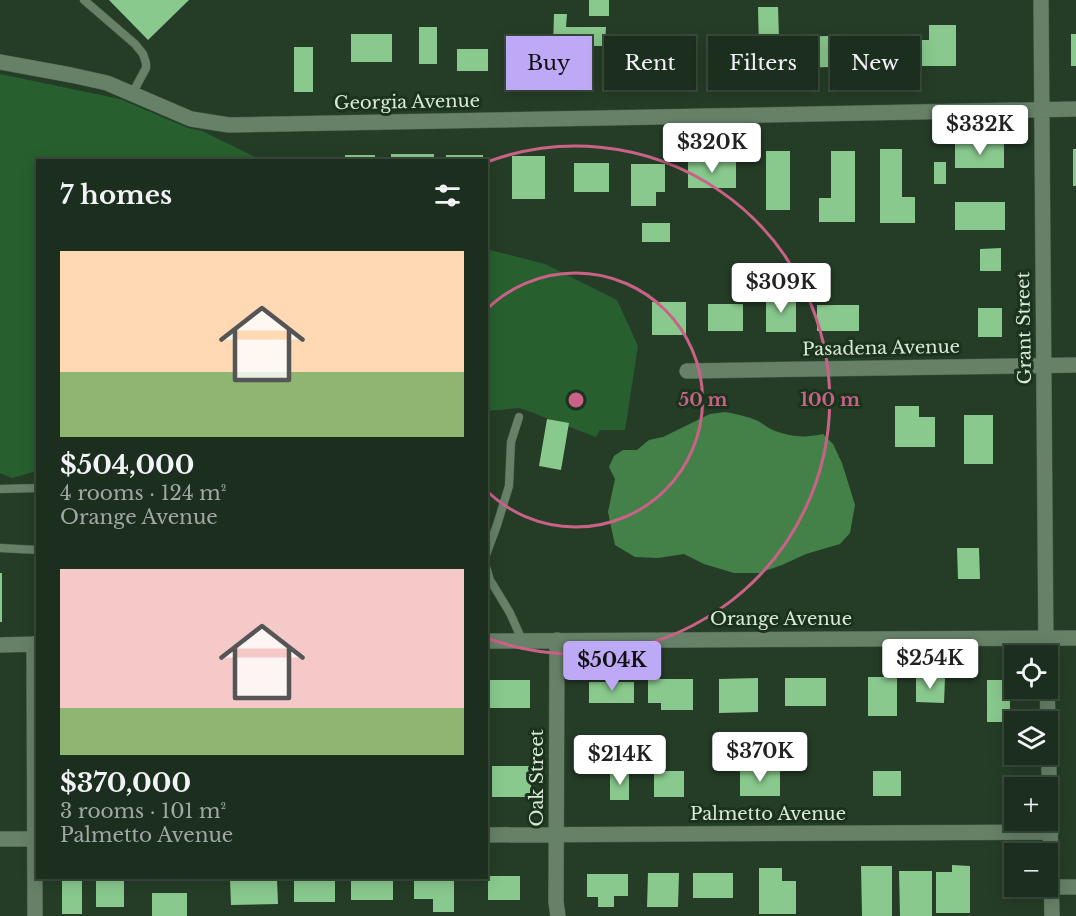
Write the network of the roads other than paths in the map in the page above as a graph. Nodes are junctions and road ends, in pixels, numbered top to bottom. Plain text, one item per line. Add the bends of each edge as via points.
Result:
1 (84, 0) edge
2 (1041, 0) edge
3 (0, 62) edge
4 (132, 94) junction
5 (1041, 109) junction
6 (1076, 109) edge
7 (1044, 365) junction
8 (1076, 365) edge
9 (687, 371) dead end
10 (519, 417) dead end
11 (36, 488) edge
12 (0, 489) edge
13 (0, 548) edge
14 (36, 550) edge
15 (488, 550) edge
16 (488, 574) edge
17 (1046, 638) junction
18 (1076, 638) edge
19 (488, 640) edge
20 (522, 640) junction
21 (557, 640) junction
22 (36, 644) edge
23 (0, 645) edge
24 (1046, 645) edge
25 (1048, 699) edge
26 (1051, 832) junction
27 (488, 835) edge
28 (556, 835) junction
29 (0, 839) edge
30 (36, 839) edge
31 (1051, 843) edge
32 (1058, 887) edge
33 (1076, 887) edge
34 (1052, 897) edge
35 (35, 916) edge
36 (558, 916) edge
37 (1052, 916) edge

1 - 4 lane via 143,54 146,68
2 - 5 street, Grant Street
3 - 4 street, Georgia Avenue via 71,75
4 - 5 street, Georgia Avenue via 191,119 230,125
5 - 6 street, Georgia Avenue
5 - 7 street, Grant Street
7 - 8 street, Pasadena Avenue
7 - 9 street, Pasadena Avenue
7 - 17 street, Grant Street
10 - 15 lane via 511,442 509,486
11 - 12 lane
13 - 14 lane
16 - 20 lane
17 - 18 street, Orange Avenue
17 - 21 street, Orange Avenue
17 - 24 street, Grant Street
19 - 20 street, Orange Avenue
20 - 21 street, Orange Avenue
21 - 28 street, Oak Street
22 - 23 street
22 - 30 street
25 - 26 street
26 - 28 street, Palmetto Avenue
26 - 31 street
27 - 28 street, Palmetto Avenue
28 - 36 street, Oak Street
29 - 30 street
30 - 35 street
32 - 33 street
34 - 37 street

